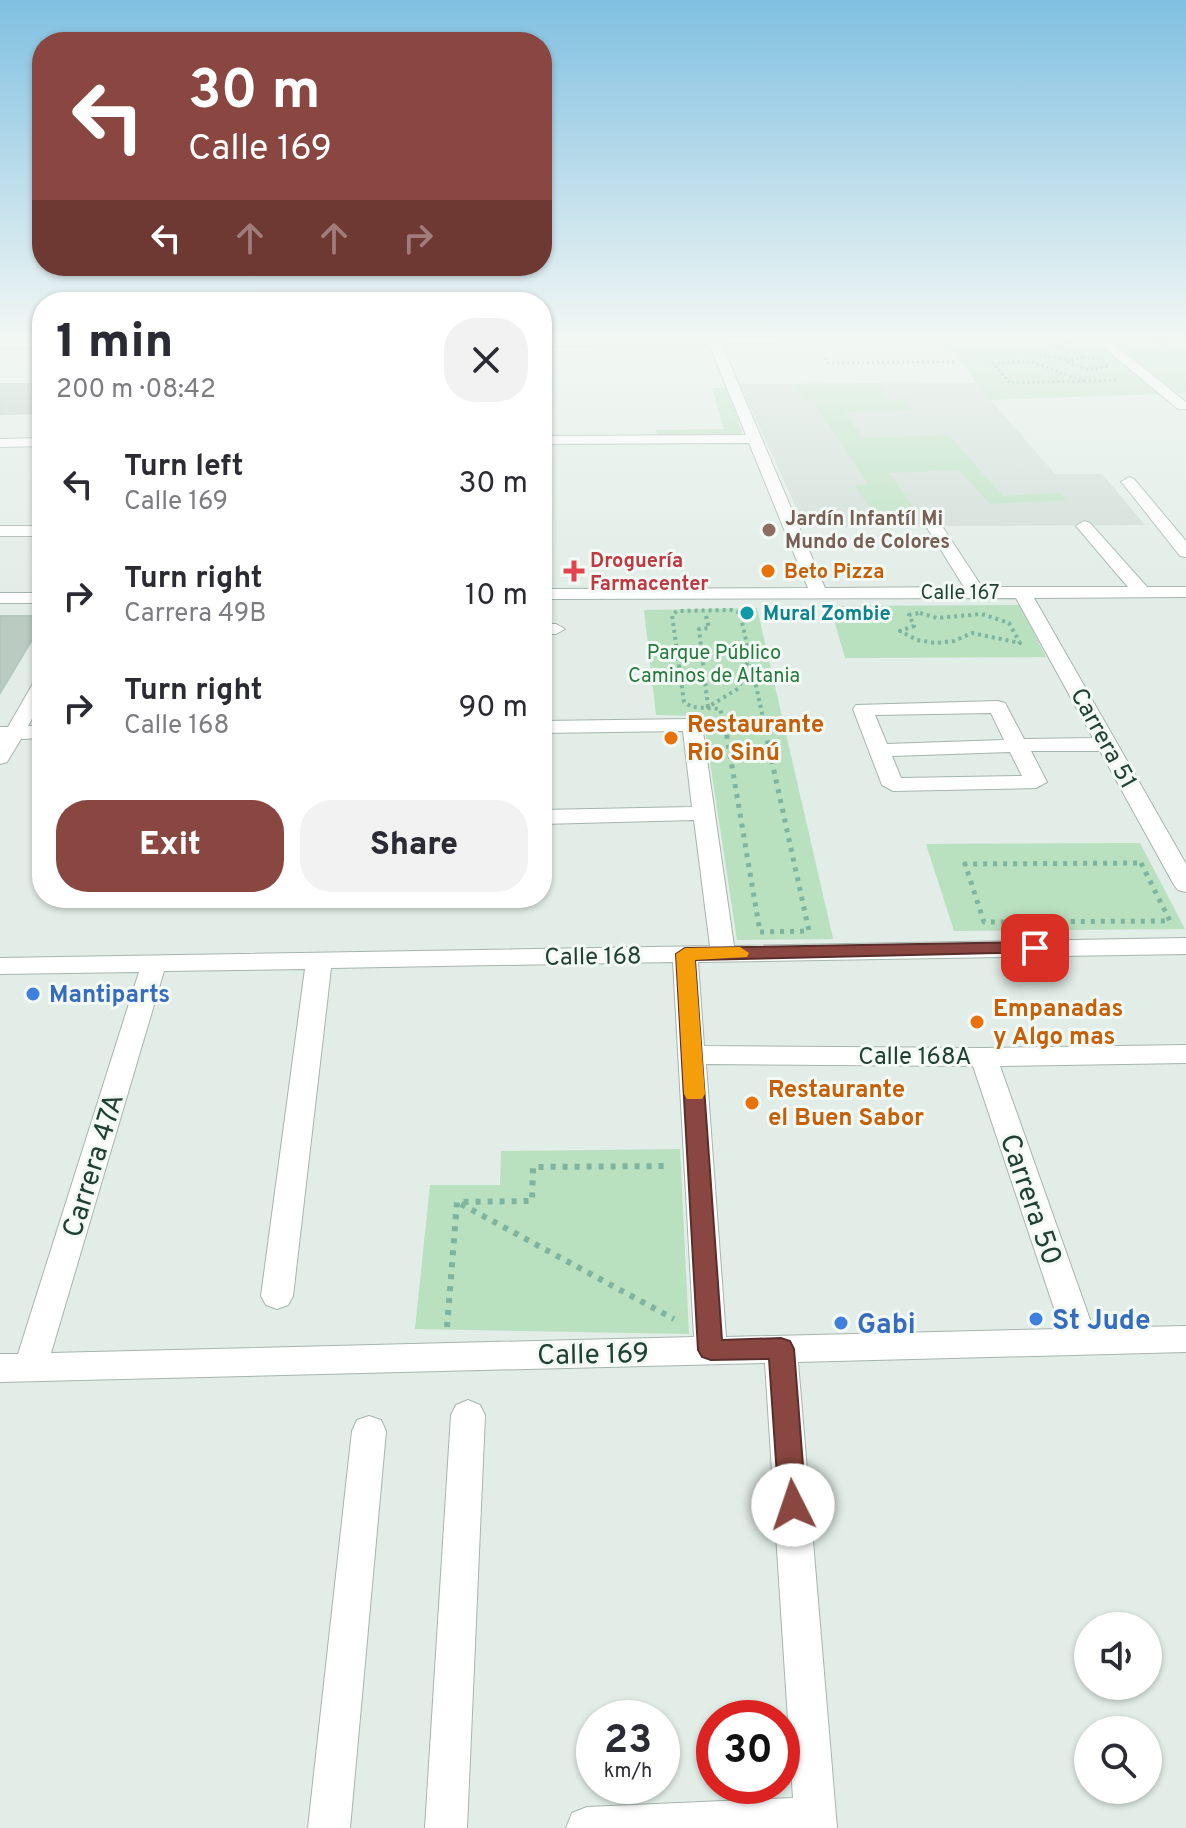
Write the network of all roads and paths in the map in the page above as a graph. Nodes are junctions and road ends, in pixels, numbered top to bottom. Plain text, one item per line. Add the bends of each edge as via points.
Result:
1 (746, 421) edge
2 (753, 439) junction
3 (552, 440) edge
4 (32, 442) edge
5 (0, 443) edge
6 (1129, 482) dead end
7 (934, 526) dead end
8 (1084, 526) dead end
9 (0, 531) edge
10 (32, 531) edge
11 (1186, 552) edge
12 (818, 592) junction
13 (976, 592) junction
14 (1022, 592) junction
15 (1142, 592) junction
16 (1186, 592) edge
17 (552, 594) edge
18 (0, 598) edge
19 (32, 598) edge
20 (704, 611) junction
21 (916, 642) joint
22 (749, 657) junction
23 (32, 698) edge
24 (708, 707) junction
25 (764, 724) junction
26 (725, 725) junction
27 (552, 727) edge
28 (32, 732) edge
29 (7, 733) edge
30 (1017, 745) junction
31 (1108, 745) junction
32 (879, 750) junction
33 (0, 758) edge
34 (704, 813) junction
35 (552, 817) edge
36 (1186, 885) edge
37 (1170, 921) joint
38 (1186, 946) edge
39 (723, 953) junction
40 (685, 954) junction
41 (319, 961) junction
42 (154, 963) junction
43 (0, 966) edge
44 (1186, 1054) edge
45 (692, 1055) junction
46 (983, 1057) junction
47 (675, 1166) dead end
48 (457, 1202) junction
49 (277, 1296) dead end
50 (669, 1325) dead end
51 (463, 1327) dead end
52 (1186, 1339) edge
53 (1081, 1341) junction
54 (781, 1349) junction
55 (711, 1350) junction
56 (15, 1367) edge
57 (468, 1415) dead end
58 (369, 1431) dead end
59 (815, 1823) edge
60 (329, 1828) edge
61 (446, 1828) edge
62 (587, 1828) edge

1 - 2 street
2 - 3 street via 680,446
2 - 12 street
4 - 5 street
6 - 11 street
7 - 13 street
8 - 15 street
9 - 10 street
12 - 13 street, Calle 167
12 - 17 street, Calle 167
13 - 14 street, Calle 167
14 - 15 street, Calle 167
14 - 31 street, Carrera 51
15 - 16 street, Calle 167
18 - 19 street
20 - 22 path via 740,613
20 - 24 path via 709,628 699,629
20 - 24 path via 672,615 684,702
21 - 21 path via 958,642 972,633 1020,643 1009,623 996,618 920,613 909,615 914,626 900,631
22 - 24 path via 739,688
22 - 25 path
23 - 29 street
24 - 26 path via 720,709
25 - 26 path
25 - 26 path via 809,931 760,932
27 - 34 street via 692,725
28 - 29 street
29 - 33 street
30 - 31 street
30 - 32 street
30 - 32 street via 998,707 863,709
30 - 32 street via 1036,782 893,785
31 - 36 street, Carrera 51
34 - 35 street
34 - 39 street
37 - 37 path via 1141,863 965,864 984,922
38 - 39 street, Calle 168
39 - 40 street, Calle 168
40 - 41 street, Calle 168
40 - 45 street
41 - 42 street, Calle 168
41 - 49 street
42 - 43 street, Calle 168
42 - 56 street, Carrera 47A
44 - 46 street, Calle 168A
45 - 46 street, Calle 168A
45 - 55 street
46 - 53 street, Carrera 50
47 - 48 path via 533,1167 532,1201
48 - 50 path via 685,1325
48 - 51 path via 447,1327
52 - 53 street, Calle 169
53 - 54 street, Calle 169
54 - 55 street, Calle 169
54 - 59 street
55 - 56 street, Calle 169
57 - 61 street
58 - 60 street
59 - 62 street

